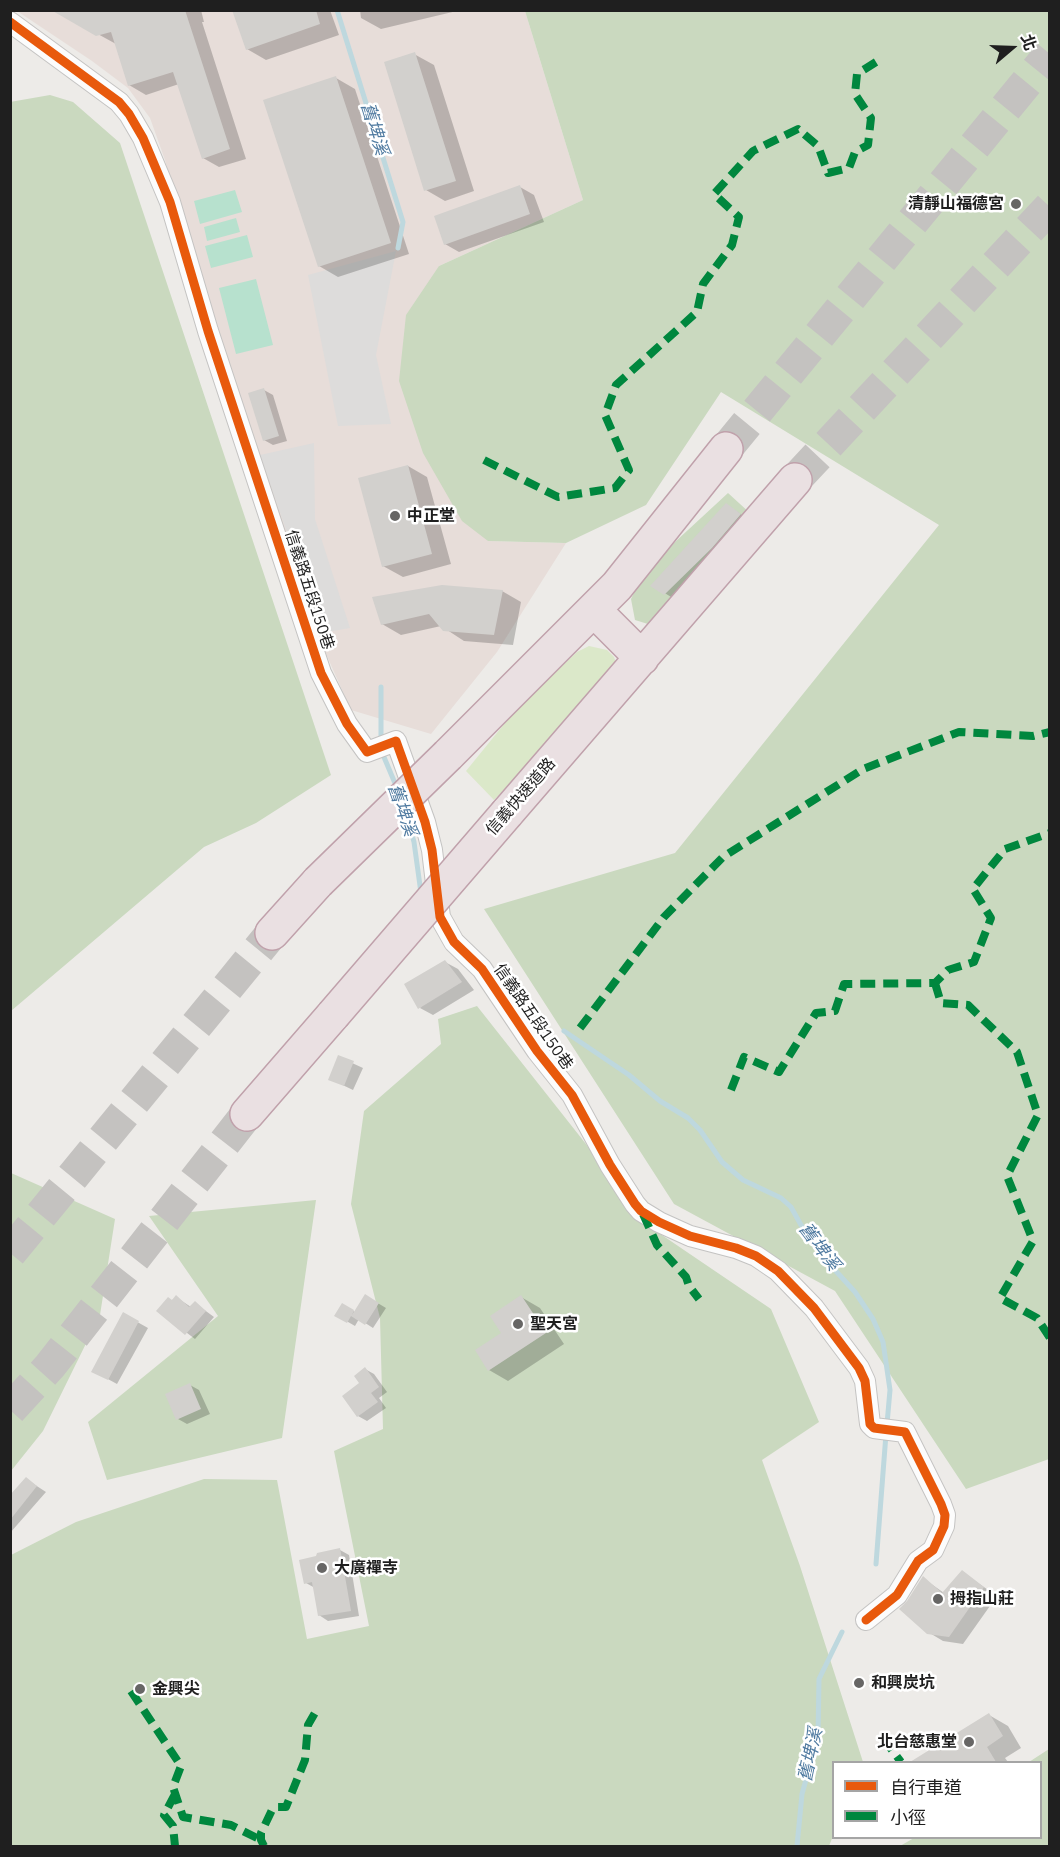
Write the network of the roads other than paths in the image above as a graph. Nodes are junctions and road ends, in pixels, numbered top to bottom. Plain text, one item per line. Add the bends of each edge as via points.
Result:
1 (10, 22) edge
2 (726, 449) tunnel mouth
3 (795, 480) tunnel mouth
4 (594, 610) junction
5 (642, 658) junction
6 (272, 933) tunnel mouth
7 (247, 1114) tunnel mouth
8 (866, 1620) dead end

1 - 8 street, 信義路五段150巷 via 119,102 143,138 170,202 208,331 321,673 347,724 367,752 396,741 425,822 440,917 454,942 482,969 572,1095 610,1165 641,1211 690,1236 756,1256 778,1271 814,1308 859,1368 865,1381 870,1424 874,1428 905,1432 941,1504 944,1526 933,1550 918,1561 897,1595
2 - 4 highway
3 - 5 highway, 信義快速道路
4 - 5 highway
4 - 6 highway, bridge via 318,882
5 - 7 highway, 信義快速道路, bridge

